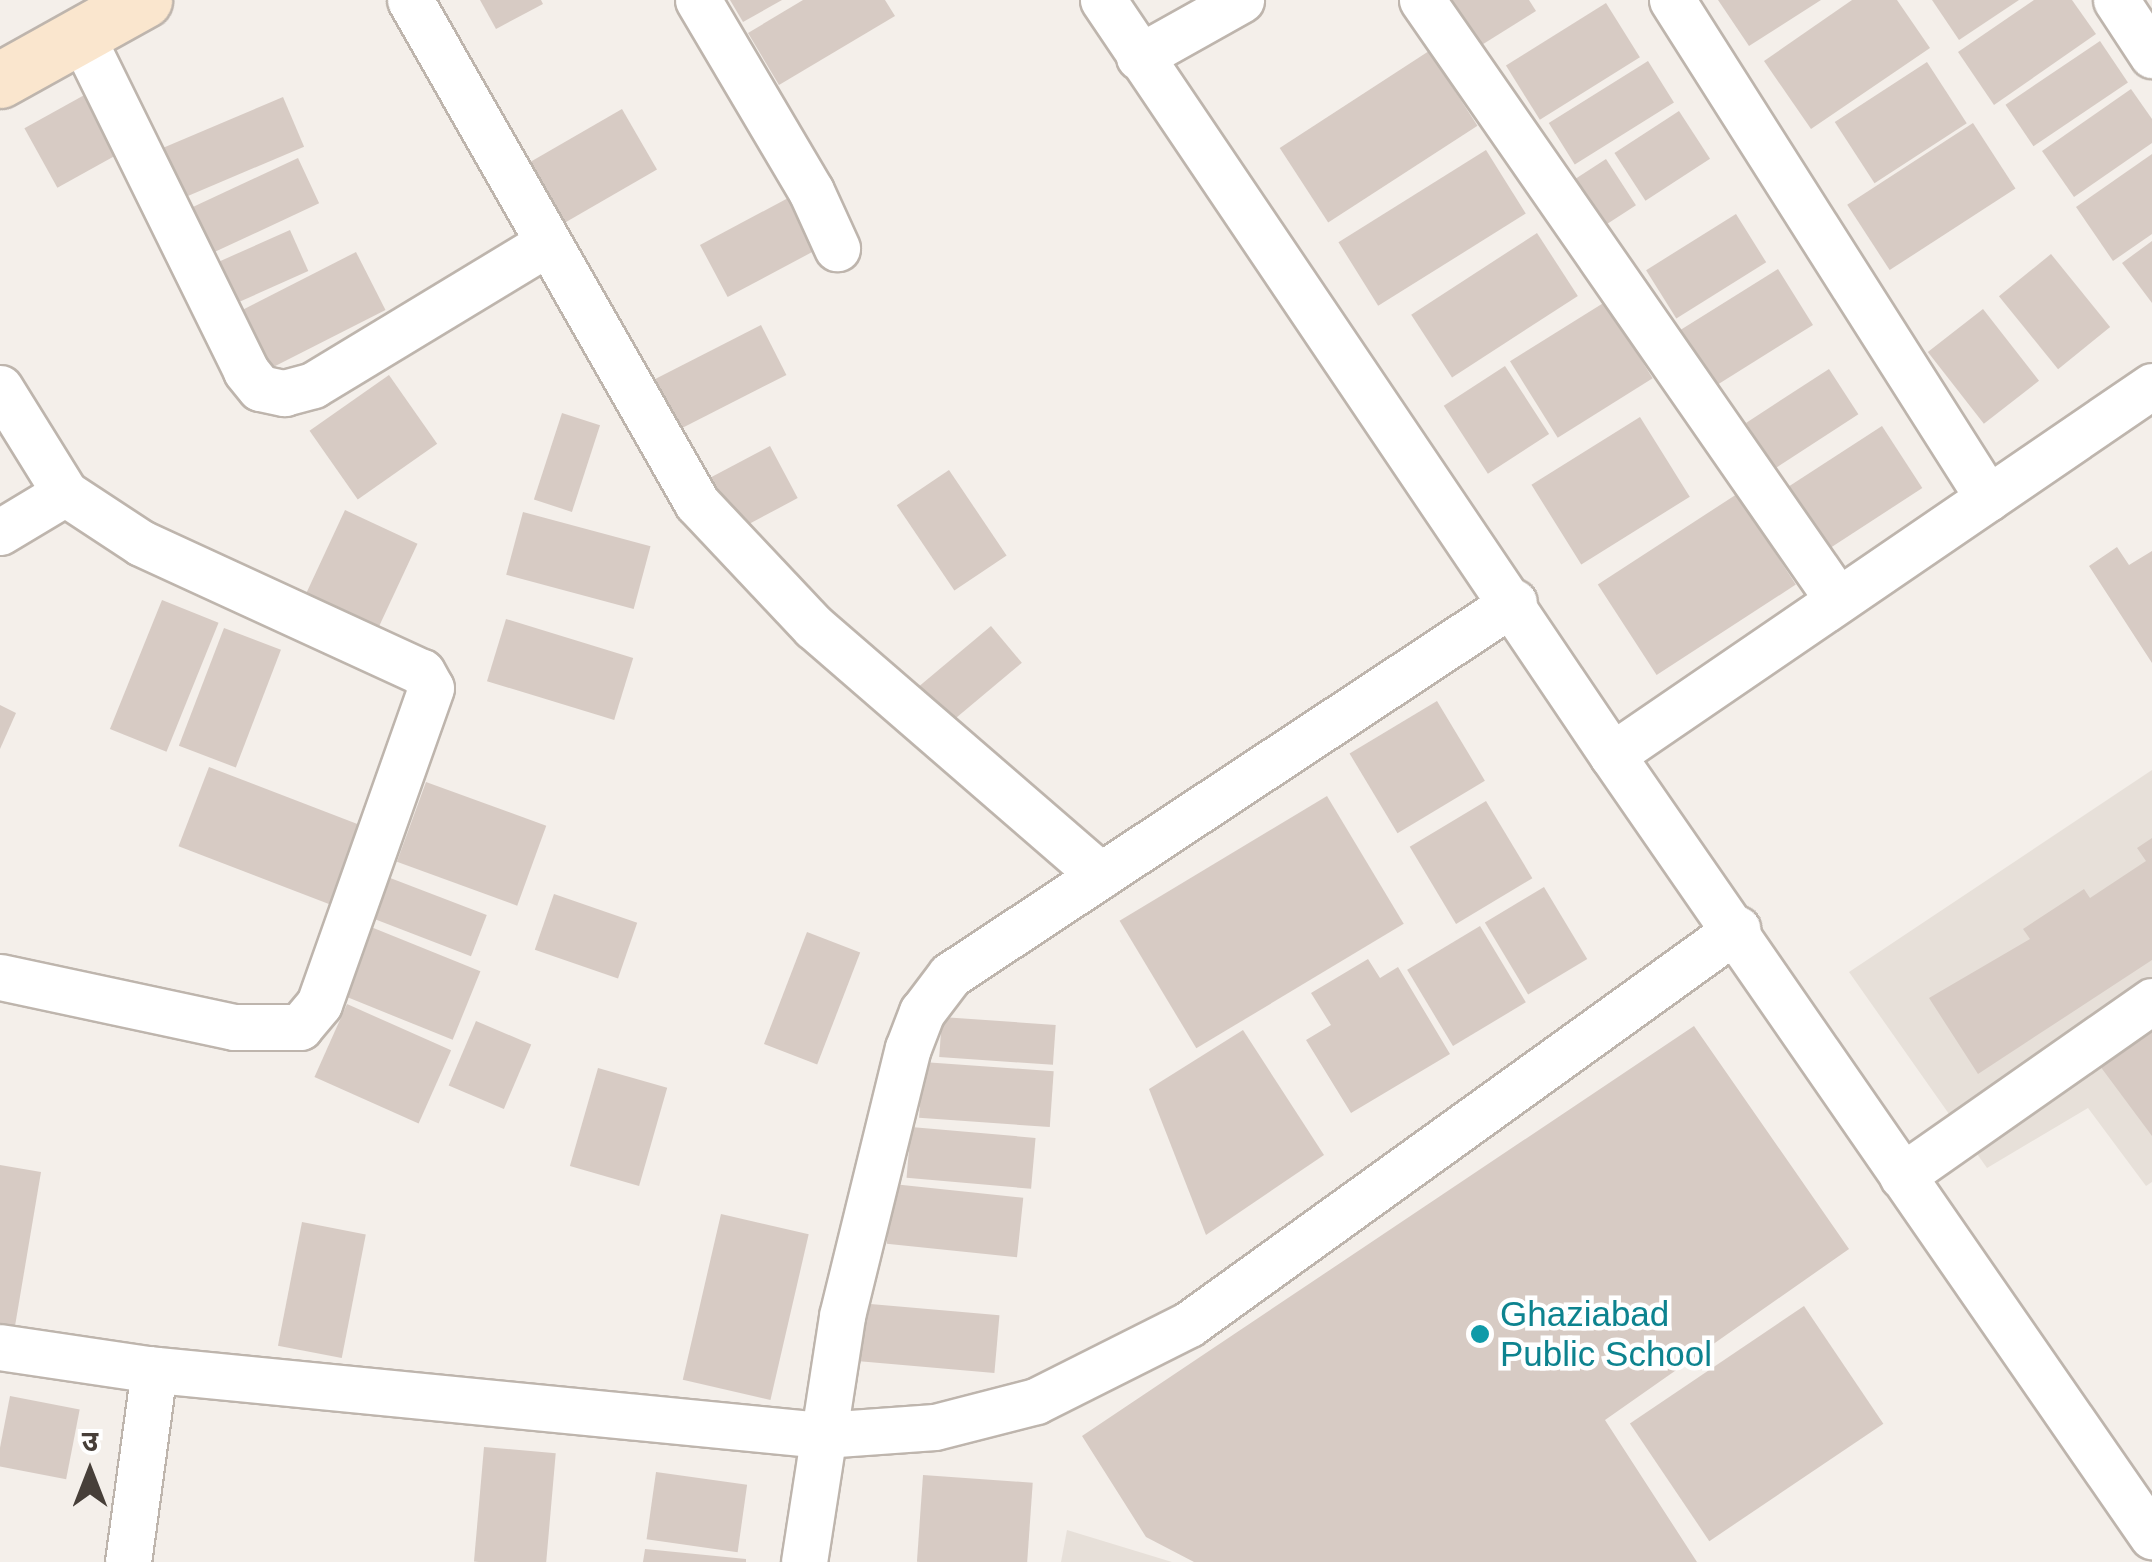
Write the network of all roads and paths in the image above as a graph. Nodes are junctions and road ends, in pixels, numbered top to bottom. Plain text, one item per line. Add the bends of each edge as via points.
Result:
1 (144, 0) edge
2 (410, 0) edge
3 (698, 0) edge
4 (1102, 0) edge
5 (1241, 0) edge
6 (1422, 0) edge
7 (1672, 0) edge
8 (2116, 0) edge
9 (81, 35) junction
10 (2152, 55) edge
11 (1139, 57) junction
12 (0, 80) edge
13 (546, 244) junction
14 (837, 248) dead end
15 (0, 388) edge
16 (2148, 397) edge
17 (65, 493) junction
18 (1988, 498) junction
19 (0, 532) edge
20 (1838, 600) junction
21 (1514, 602) junction
22 (1612, 754) junction
23 (1100, 875) junction
24 (1737, 929) junction
25 (0, 977) edge
26 (2152, 1001) edge
27 (1902, 1176) junction
28 (0, 1347) edge
29 (154, 1370) junction
30 (823, 1435) junction
31 (2152, 1536) edge
32 (128, 1562) edge
33 (804, 1562) edge

1 - 9 street
2 - 13 street
3 - 14 street via 812,191
4 - 11 street
5 - 11 street
6 - 20 street
7 - 18 street
8 - 10 street
9 - 12 street
9 - 13 street via 260,388 284,393 313,385
11 - 21 street
13 - 23 street via 688,489 752,568
15 - 17 street
16 - 18 street
17 - 19 street
17 - 25 street via 142,543 422,672 431,688 320,1004 300,1028 234,1028
18 - 20 street
20 - 22 street
21 - 22 street
21 - 23 street
22 - 24 street
23 - 30 street via 950,975 922,1012 842,1316
24 - 27 street
24 - 30 street via 1189,1324 1036,1401 935,1427
26 - 27 street
27 - 31 street
28 - 29 street
29 - 30 street
29 - 32 street
30 - 33 street

